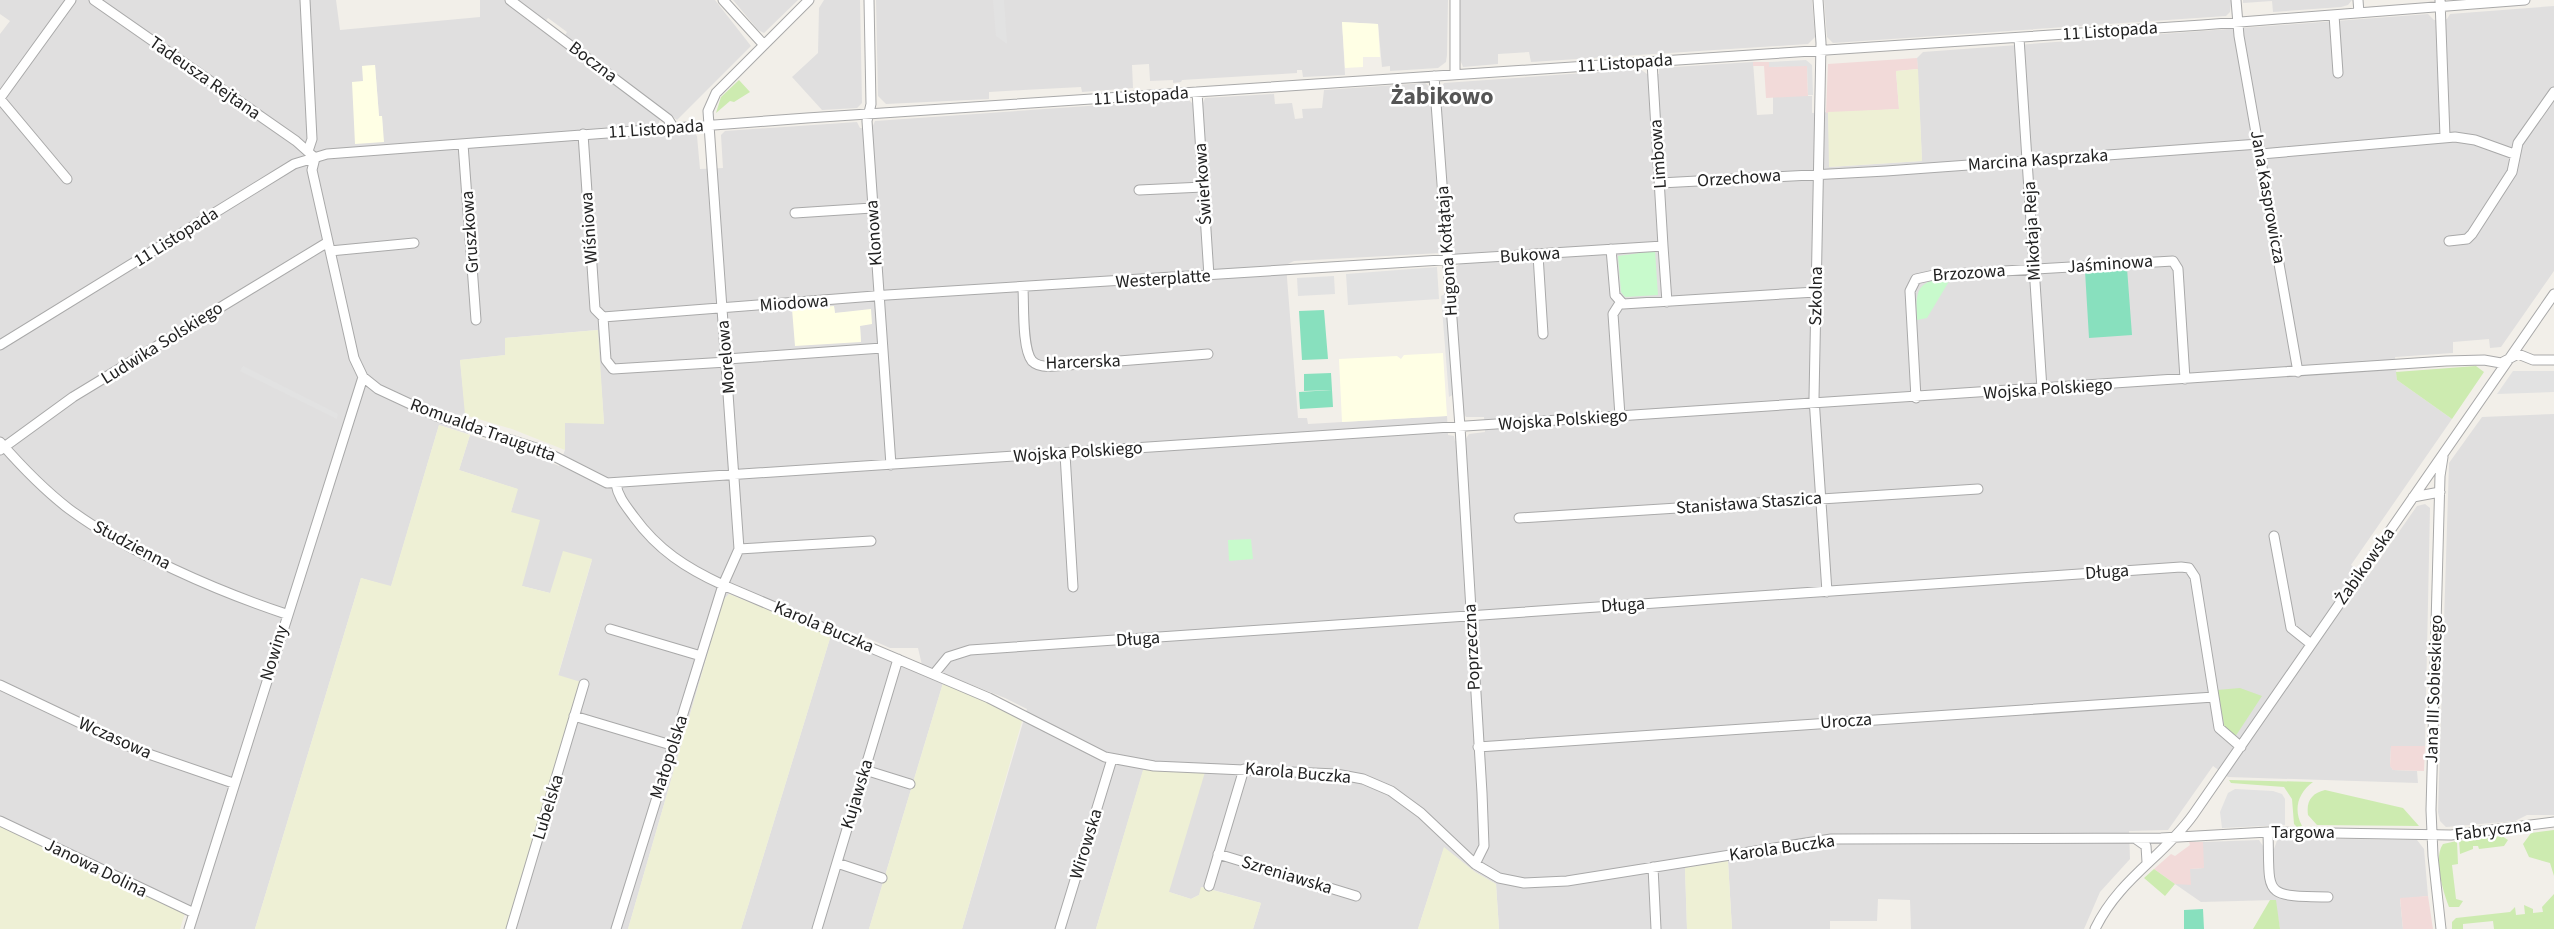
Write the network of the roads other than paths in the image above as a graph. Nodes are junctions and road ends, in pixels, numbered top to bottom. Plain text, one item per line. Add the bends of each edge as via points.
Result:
1 (71, 0) edge
2 (94, 0) edge
3 (305, 0) edge
4 (510, 0) edge
5 (723, 0) edge
6 (809, 0) edge
7 (869, 0) edge
8 (1455, 0) edge
9 (1818, 0) edge
10 (2236, 0) edge
11 (2358, 0) edge
12 (2525, 0) edge
13 (2499, 1) edge
14 (2440, 4) edge
15 (2359, 13) junction
16 (2334, 15) junction
17 (2238, 22) junction
18 (2019, 38) junction
19 (764, 45) junction
20 (1820, 51) junction
21 (1652, 62) junction
22 (2338, 73) dead end
23 (1455, 74) junction
24 (1434, 76) junction
25 (1197, 92) junction
26 (2554, 92) edge
27 (0, 98) edge
28 (868, 114) junction
29 (708, 126) junction
30 (673, 127) junction
31 (583, 134) junction
32 (2445, 137) junction
33 (463, 144) junction
34 (2260, 149) junction
35 (311, 154) junction
36 (2514, 154) junction
37 (2028, 160) junction
38 (1817, 174) junction
39 (67, 179) dead end
40 (1660, 183) junction
41 (1203, 187) junction
42 (1139, 190) dead end
43 (872, 208) junction
44 (795, 213) dead end
45 (2449, 241) dead end
46 (414, 243) dead end
47 (1663, 246) junction
48 (329, 247) junction
49 (1611, 249) junction
50 (1538, 255) junction
51 (1448, 260) junction
52 (2034, 268) junction
53 (1209, 276) junction
54 (1023, 289) junction
55 (1816, 292) junction
56 (2554, 294) edge
57 (878, 297) junction
58 (1666, 302) junction
59 (1620, 303) junction
60 (722, 308) junction
61 (603, 317) junction
62 (476, 320) dead end
63 (1543, 333) dead end
64 (0, 345) edge
65 (882, 348) junction
66 (1208, 354) dead end
67 (2509, 359) junction
68 (2554, 360) edge
69 (727, 361) junction
70 (2298, 372) junction
71 (2185, 374) junction
72 (363, 378) junction
73 (2042, 389) junction
74 (1916, 398) junction
75 (1815, 404) junction
76 (1620, 416) junction
77 (1460, 427) junction
78 (1, 446) edge
79 (2446, 449) junction
80 (1065, 454) junction
81 (891, 465) junction
82 (735, 476) junction
83 (617, 489) junction
84 (1978, 489) dead end
85 (2440, 492) junction
86 (2413, 497) junction
87 (1820, 499) junction
88 (1519, 518) dead end
89 (2274, 536) dead end
90 (871, 541) dead end
91 (739, 549) junction
92 (723, 585) junction
93 (1073, 587) dead end
94 (1827, 592) junction
95 (286, 614) junction
96 (1470, 617) junction
97 (610, 629) dead end
98 (2311, 644) junction
99 (701, 656) junction
100 (898, 660) junction
101 (934, 674) junction
102 (584, 684) dead end
103 (0, 685) edge
104 (2214, 697) junction
105 (574, 716) junction
106 (671, 745) junction
107 (1478, 747) junction
108 (2241, 747) junction
109 (1112, 759) junction
110 (1244, 769) junction
111 (865, 770) junction
112 (233, 783) junction
113 (910, 784) dead end
114 (0, 821) edge
115 (2554, 822) edge
116 (2268, 832) junction
117 (2432, 834) junction
118 (2175, 837) junction
119 (2134, 838) junction
120 (1218, 855) junction
121 (2146, 862) junction
122 (837, 863) junction
123 (1475, 864) junction
124 (1653, 867) junction
125 (882, 878) dead end
126 (1209, 886) dead end
127 (1356, 896) dead end
128 (2328, 897) dead end
129 (194, 913) junction
130 (189, 929) edge
131 (511, 929) edge
132 (616, 929) edge
133 (817, 929) edge
134 (1060, 929) edge
135 (1656, 929) edge
136 (2095, 929) edge
137 (2441, 929) edge

1 - 27 street
2 - 35 street, Tadeusza Rejtana
3 - 35 street
4 - 30 street, Boczna via 668,119
5 - 19 street
6 - 19 street, Morelowa
7 - 28 street, Klonowa
8 - 23 street
9 - 20 street, Szkolna
10 - 17 street, Jana Kasprowicza
11 - 15 street
12 - 13 street, 11 Listopada
13 - 14 street, 11 Listopada
14 - 15 street, 11 Listopada
14 - 32 street
15 - 16 street, 11 Listopada
16 - 17 street, 11 Listopada
16 - 22 street
17 - 18 street, 11 Listopada
17 - 34 street, Jana Kasprowicza
18 - 20 street, 11 Listopada
18 - 37 street, Mikołaja Reja
19 - 29 street, Morelowa via 713,96
20 - 21 street, 11 Listopada
20 - 38 street, Szkolna
21 - 23 street, 11 Listopada
21 - 40 street, Limbowa
23 - 24 street, 11 Listopada
24 - 25 street, 11 Listopada
24 - 51 street, Hugona Kołłątaja
25 - 28 street, 11 Listopada
25 - 41 street, Świerkowa
26 - 36 street
27 - 39 street
28 - 29 street, 11 Listopada
28 - 43 street, Klonowa
29 - 30 street, 11 Listopada
29 - 60 street, Morelowa
30 - 31 street, 11 Listopada
31 - 33 street, 11 Listopada
31 - 61 street, Wiśniowa via 595,309
32 - 34 street, Marcina Kasprzaka
32 - 36 street, Marcina Kasprzaka via 2475,140
33 - 35 street, 11 Listopada
33 - 62 street, Gruszkowa
34 - 37 street, Marcina Kasprzaka
34 - 70 street, Jana Kasprowicza
35 - 48 street
35 - 64 street, 11 Listopada
36 - 45 street via 2512,172 2470,237
37 - 38 street, Marcina Kasprzaka
37 - 52 street, Mikołaja Reja
38 - 40 street, Orzechowa
38 - 55 street, Szkolna
40 - 47 street, Limbowa
41 - 42 street
41 - 53 street, Świerkowa
43 - 44 street
43 - 57 street, Klonowa
46 - 48 street
47 - 49 street, Bukowa
47 - 58 street
48 - 72 street via 354,358
48 - 78 street, Ludwika Solskiego via 67,401
49 - 50 street, Bukowa
49 - 59 street
50 - 51 street, Bukowa
50 - 63 street
51 - 53 street, Westerplatte
51 - 77 street, Hugona Kołłątaja
52 - 71 street, Jaśminowa via 2173,261 2178,269
52 - 73 street, Mikołaja Reja
52 - 74 street, Brzozowa via 1925,275 1917,279 1910,291
53 - 54 street, Westerplatte
54 - 57 street, Westerplatte
54 - 66 street, Harcerska via 1028,349 1038,365
55 - 58 street
55 - 75 street, Szkolna
56 - 67 street, Żabikowska
57 - 60 street, Miodowa
57 - 65 street, Klonowa
58 - 59 street
59 - 76 street via 1613,314
60 - 61 street, Miodowa
60 - 69 street, Morelowa
61 - 69 street, Wiśniowa via 606,360 613,369
65 - 69 street
65 - 81 street, Klonowa
67 - 68 street, Wojska Polskiego via 2520,354 2531,359
67 - 70 street, Wojska Polskiego via 2501,363 2469,360
67 - 79 street, Żabikowska
69 - 82 street, Morelowa
70 - 71 street, Wojska Polskiego
71 - 73 street, Wojska Polskiego
72 - 83 street, Romualda Traugutta via 429,413 542,450
72 - 95 street, Nowiny
73 - 74 street, Wojska Polskiego
74 - 75 street, Wojska Polskiego
75 - 76 street, Wojska Polskiego
75 - 87 street, Szkolna
76 - 77 street, Wojska Polskiego
77 - 80 street, Wojska Polskiego
77 - 96 street, Poprzeczna
78 - 95 street, Studzienna via 45,488 94,525 221,591
79 - 85 street, Jana III Sobieskiego
79 - 86 street, Żabikowska
80 - 81 street, Wojska Polskiego
80 - 93 street
81 - 82 street, Wojska Polskiego
82 - 83 street, Wojska Polskiego
82 - 91 street, Morelowa
83 - 92 street, Karola Buczka via 657,546
84 - 87 street, Stanisława Staszica
85 - 86 street
85 - 117 street, Jana III Sobieskiego
86 - 98 street, Żabikowska
87 - 88 street, Stanisława Staszica
87 - 94 street, Szkolna
89 - 98 street via 2290,628
90 - 91 street
91 - 92 street, Morelowa
92 - 99 street, Małopolska
92 - 100 street, Karola Buczka
94 - 96 street, Długa
94 - 104 street, Długa via 2189,568 2195,577
95 - 112 street, Nowiny
96 - 101 street, Długa via 970,650 948,657
96 - 107 street, Poprzeczna
97 - 99 street
98 - 108 street, Żabikowska
99 - 106 street, Małopolska
100 - 101 street, Karola Buczka
100 - 111 street, Kujawska
101 - 109 street, Karola Buczka
102 - 105 street, Lubelska
103 - 112 street, Wczasowa via 137,750
104 - 107 street, Urocza
104 - 108 street via 2220,730
105 - 106 street
105 - 131 street, Lubelska
106 - 132 street, Małopolska
107 - 123 street, Poprzeczna via 1484,846
108 - 118 street, Żabikowska
109 - 110 street, Karola Buczka via 1154,766
109 - 134 street, Wirowska
110 - 120 street
110 - 123 street, Karola Buczka via 1346,775 1385,788 1421,813
111 - 113 street
111 - 122 street, Kujawska
112 - 129 street, Nowiny
114 - 129 street, Janowa Dolina
115 - 117 street, Fabryczna
116 - 117 street, Targowa
116 - 118 street, Targowa
116 - 128 street via 2270,881 2276,892 2284,896
117 - 137 street, Jana III Sobieskiego
118 - 119 street, Karola Buczka
118 - 121 street, Żabikowska
119 - 121 street via 2146,846
119 - 124 street, Karola Buczka via 1831,839
120 - 126 street
120 - 127 street, Szreniawska
121 - 136 street, Żabikowska via 2116,893
122 - 125 street
122 - 133 street, Kujawska
123 - 124 street, Karola Buczka via 1499,878 1532,883
124 - 135 street
129 - 130 street, Nowiny

